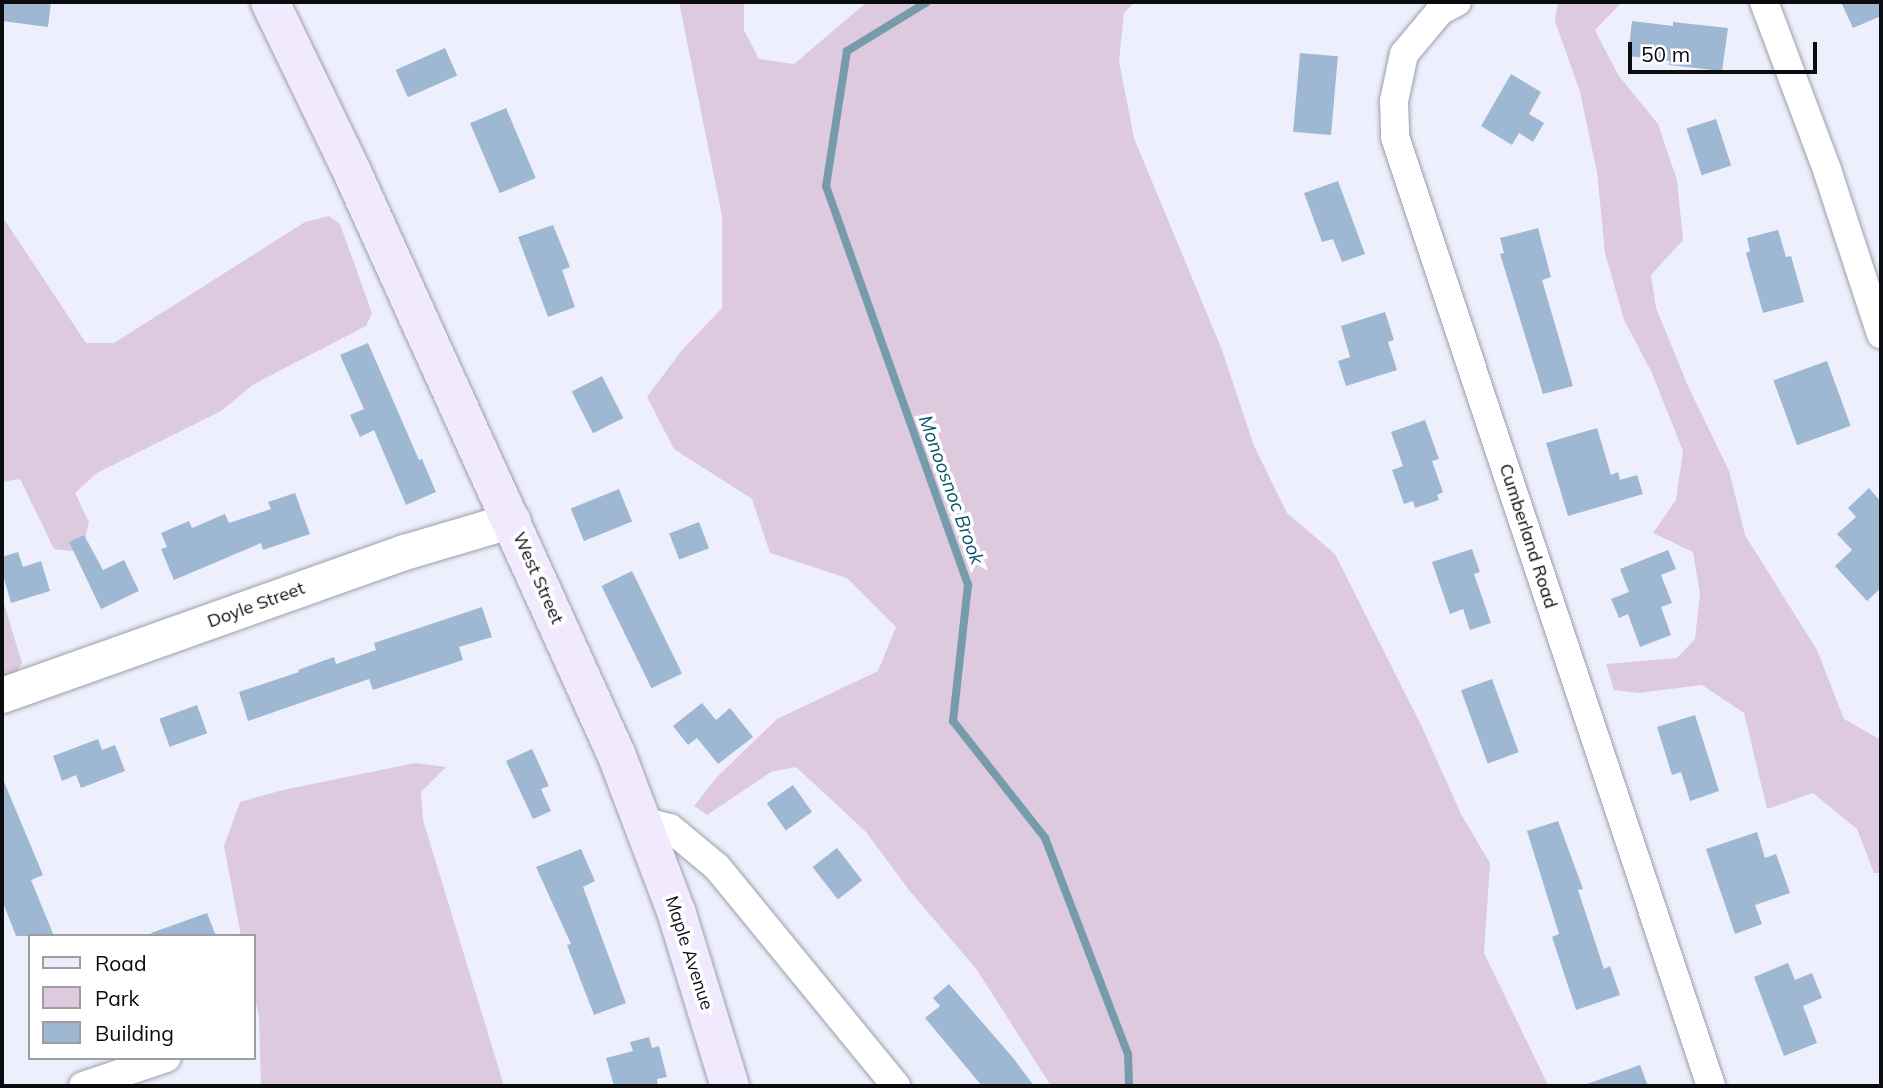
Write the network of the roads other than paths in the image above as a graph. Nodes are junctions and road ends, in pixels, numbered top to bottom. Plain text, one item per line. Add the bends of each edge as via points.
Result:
1 (270, 2) edge
2 (1457, 2) edge
3 (1764, 2) edge
4 (1881, 334) edge
5 (512, 520) junction
6 (2, 695) edge
7 (643, 821) junction
8 (160, 1060) edge
9 (83, 1086) edge
10 (730, 1086) edge
11 (895, 1086) edge
12 (1711, 1086) edge

1 - 5 main road, West Street
2 - 12 street, Cumberland Road via 1440,11 1404,54 1395,101 1395,137
3 - 4 street via 1827,170
5 - 6 street, Doyle Street via 404,552
5 - 7 main road, West Street
7 - 10 main road, Maple Avenue via 696,968
7 - 11 street via 670,828 717,867
8 - 9 street

